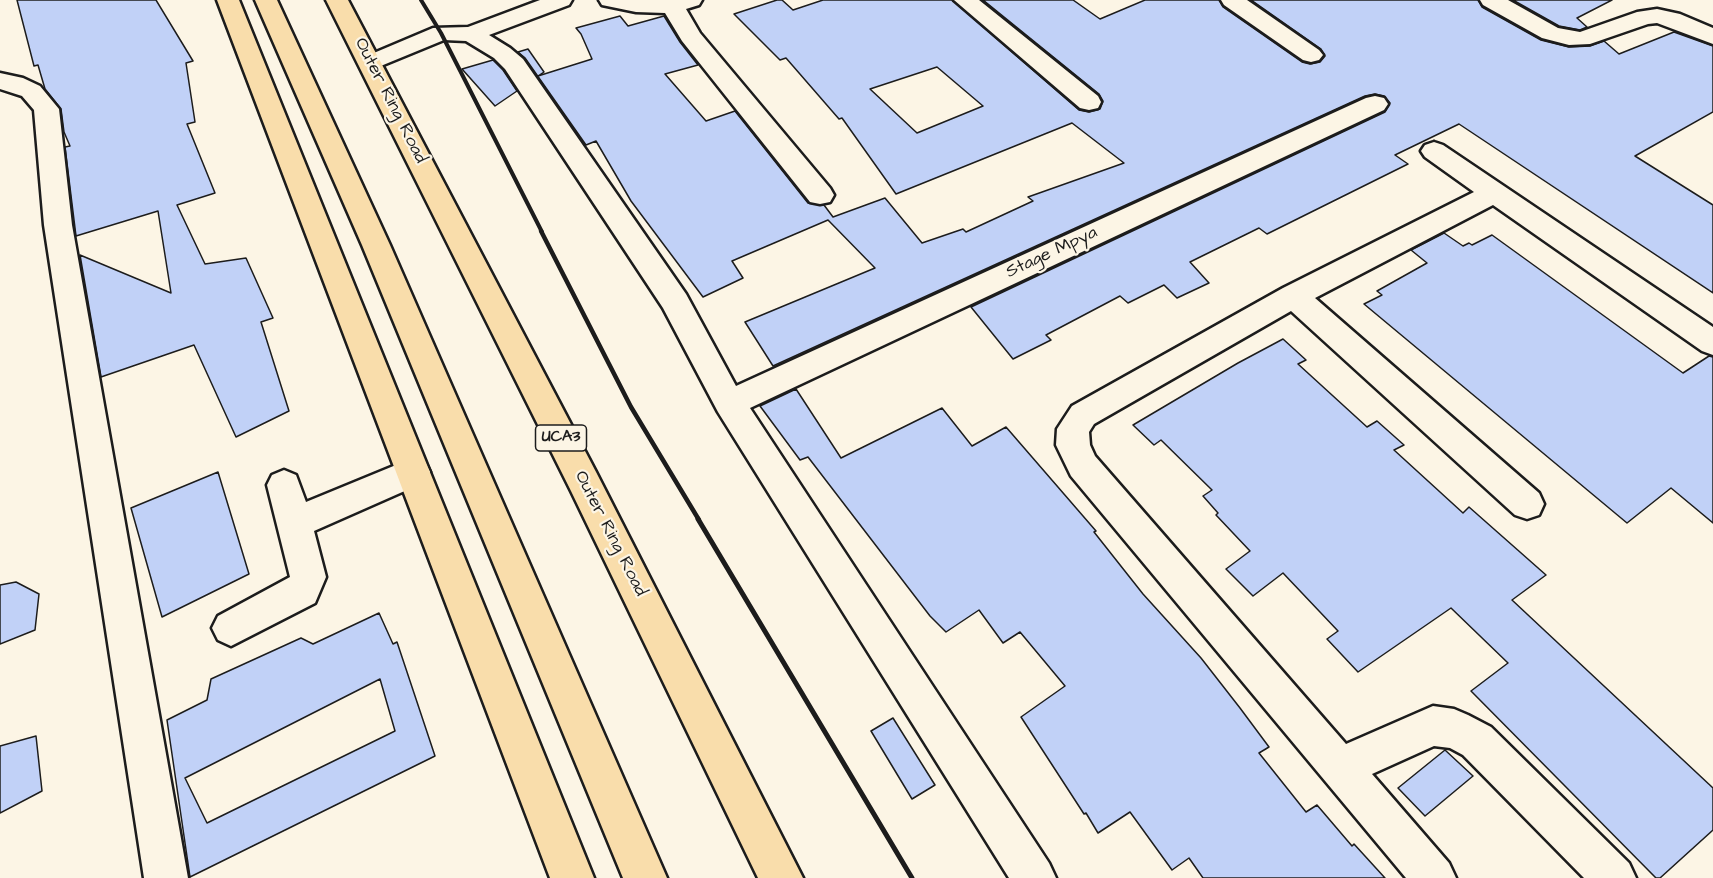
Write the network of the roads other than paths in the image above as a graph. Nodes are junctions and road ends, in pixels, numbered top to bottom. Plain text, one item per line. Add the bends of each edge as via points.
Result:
1 (228, 0) edge
2 (266, 0) edge
3 (337, 0) edge
4 (561, 0) edge
5 (610, 0) edge
6 (965, 0) edge
7 (1232, 0) edge
8 (1491, 0) edge
9 (682, 3) edge
10 (471, 34) junction
11 (1713, 37) edge
12 (1311, 55) dead end
13 (370, 63) junction
14 (0, 81) edge
15 (1089, 102) dead end
16 (1375, 104) dead end
17 (1434, 151) dead end
18 (1494, 193) junction
19 (820, 195) dead end
20 (1293, 296) junction
21 (1713, 343) edge
22 (729, 402) junction
23 (414, 472) junction
24 (284, 485) dead end
25 (1527, 504) dead end
26 (295, 523) junction
27 (231, 628) dead end
28 (1340, 768) junction
29 (166, 878) edge
30 (572, 878) edge
31 (645, 878) edge
32 (781, 878) edge
33 (1034, 878) edge
34 (1434, 878) edge
35 (1614, 878) edge

1 - 23 main road
2 - 31 main road via 376,245
3 - 13 main road, Outer Ring Road / UCA3
4 - 10 street
5 - 9 street via 636,5
6 - 15 street
7 - 12 street
8 - 11 street via 1550,33 1569,38 1582,39 1658,16
9 - 19 street via 690,36
10 - 13 street via 441,33
10 - 22 street via 514,64 675,302
13 - 32 main road, Outer Ring Road / UCA3
14 - 29 street via 31,91 46,109 58,225
16 - 22 street, Stage Mpya
17 - 18 street
18 - 20 street
18 - 21 street
20 - 25 street
20 - 28 street via 1083,415 1073,429 1072,445 1083,466
22 - 33 street
23 - 26 street
23 - 30 main road
24 - 26 street
26 - 27 street via 308,577 302,591
28 - 34 street
28 - 35 street via 1433,726 1454,729 1477,741

